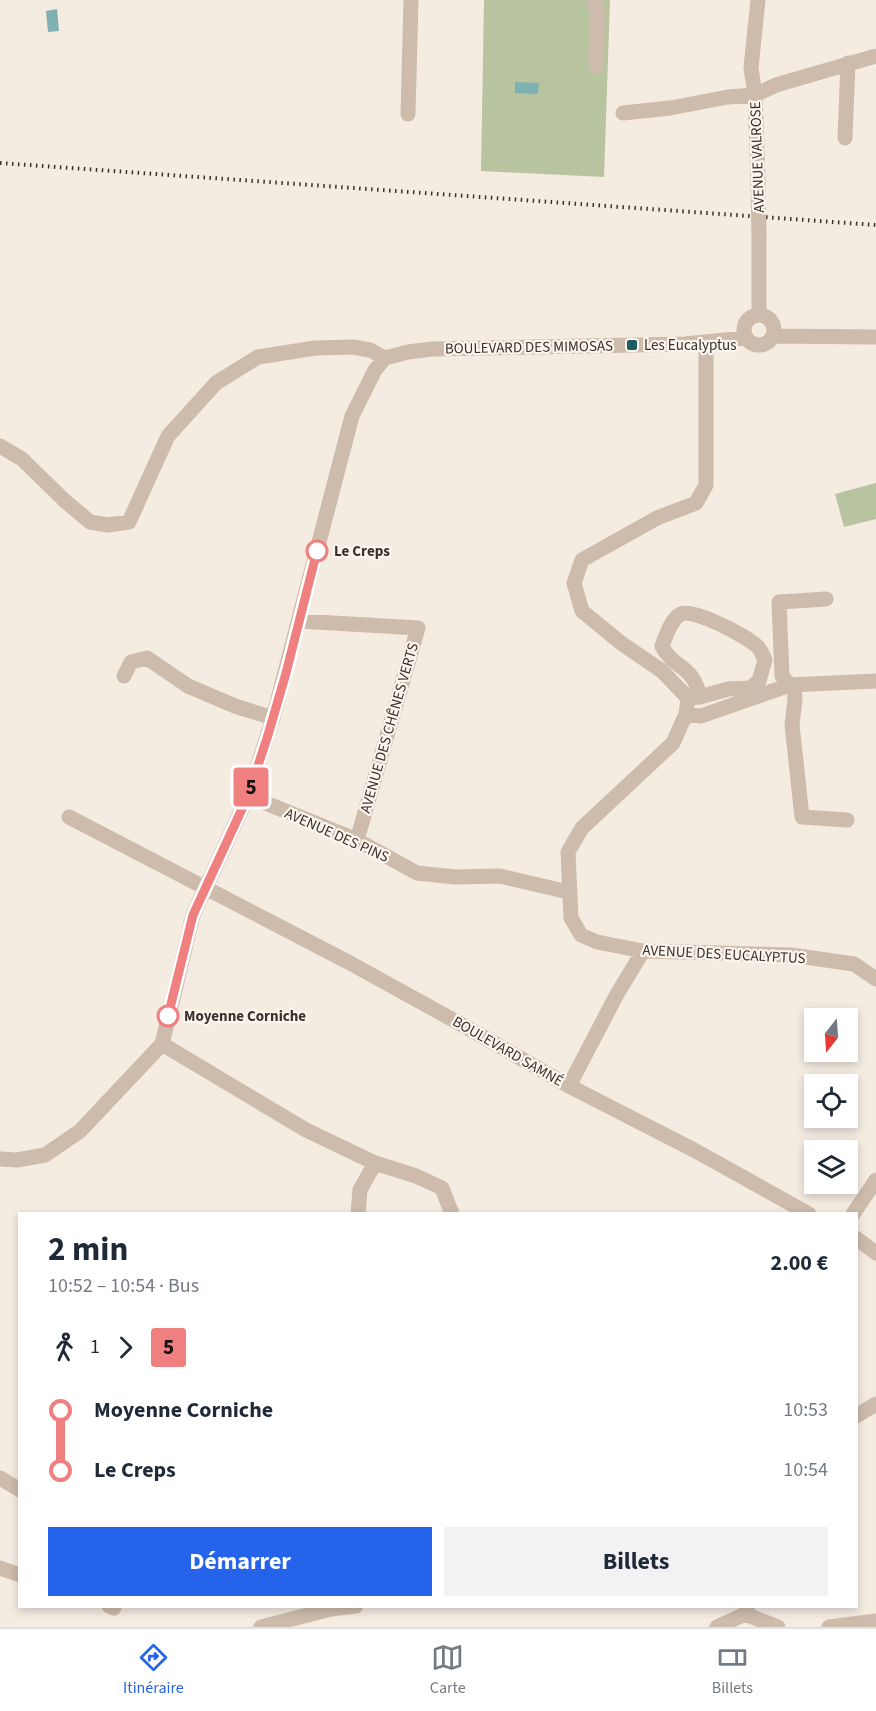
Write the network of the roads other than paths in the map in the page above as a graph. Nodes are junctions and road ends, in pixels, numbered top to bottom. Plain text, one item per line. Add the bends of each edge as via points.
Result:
1 (411, 0) edge
2 (594, 0) edge
3 (758, 0) edge
4 (876, 56) edge
5 (849, 63) junction
6 (596, 66) dead end
7 (755, 94) junction
8 (622, 113) dead end
9 (408, 114) dead end
10 (845, 138) dead end
11 (759, 315) junction
12 (773, 336) junction
13 (745, 338) junction
14 (876, 338) edge
15 (706, 343) junction
16 (385, 358) junction
17 (0, 446) edge
18 (826, 599) dead end
19 (299, 621) junction
20 (124, 676) dead end
21 (876, 681) edge
22 (792, 685) junction
23 (694, 698) junction
24 (686, 714) junction
25 (273, 718) junction
26 (248, 796) junction
27 (69, 817) dead end
28 (847, 820) dead end
29 (357, 840) junction
30 (206, 889) junction
31 (568, 892) junction
32 (643, 951) junction
33 (876, 978) edge
34 (162, 1044) junction
35 (569, 1086) junction
36 (0, 1158) edge
37 (375, 1163) junction
38 (876, 1180) edge
39 (358, 1212) edge
40 (451, 1212) edge
41 (805, 1212) edge
42 (854, 1212) edge
43 (858, 1240) edge
44 (876, 1253) edge
45 (876, 1404) edge
46 (858, 1415) edge
47 (0, 1478) edge
48 (18, 1489) edge
49 (0, 1568) edge
50 (18, 1574) edge
51 (339, 1608) edge
52 (746, 1610) edge
53 (876, 1621) edge
54 (261, 1627) edge
55 (717, 1627) edge
56 (778, 1627) edge
57 (829, 1627) edge

1 - 9 street
2 - 6 street via 598,14
3 - 7 street, AVENUE VALROSE via 751,68
4 - 5 street
5 - 7 street
5 - 10 street
7 - 8 street
7 - 11 street, AVENUE VALROSE, bridge
11 - 12 street via 772,322
11 - 13 street via 744,324
12 - 13 street, BOULEVARD DES MIMOSAS via 766,344 757,346
12 - 14 street, BOULEVARD DES MIMOSAS
13 - 15 street, BOULEVARD DES MIMOSAS
15 - 16 street, BOULEVARD DES MIMOSAS via 432,349
15 - 23 street via 706,485 696,503 657,518 582,560 574,583 582,611
16 - 17 street via 353,347 315,348 258,357 216,383 168,436 129,522 90,522 22,459
16 - 19 street via 352,416
18 - 22 street via 779,602 782,676
19 - 25 street
19 - 29 street, AVENUE DES CHÊNES VERTS via 418,627
20 - 25 street via 131,662 147,658 188,686
21 - 22 street
22 - 24 street via 700,716
22 - 28 street via 792,725 802,817
23 - 23 street via 750,688 759,681 765,660 759,648 739,635 696,614 683,613 675,619 662,646 666,655 693,678
23 - 24 street, AVENUE DES EUCALYPTUS
24 - 31 street, AVENUE DES EUCALYPTUS via 673,743 582,828 568,852
25 - 26 street
26 - 29 street, AVENUE DES PINS
26 - 30 street
27 - 30 street, BOULEVARD SAMNÉ
29 - 31 street, AVENUE DES PINS via 417,873 500,876
30 - 34 street via 193,915
30 - 35 street, BOULEVARD SAMNÉ via 466,1026
31 - 32 street, AVENUE DES EUCALYPTUS via 571,918 581,935
32 - 33 street, AVENUE DES EUCALYPTUS via 792,955 854,964
32 - 35 street
34 - 36 street via 80,1131 45,1155 17,1160
34 - 37 street via 306,1130
35 - 41 street, BOULEVARD SAMNÉ
37 - 39 street via 360,1190
37 - 40 street via 442,1188
38 - 42 street
43 - 44 street
45 - 46 street
47 - 48 street
49 - 50 street
51 - 54 street
52 - 55 street
52 - 56 street
53 - 57 street

